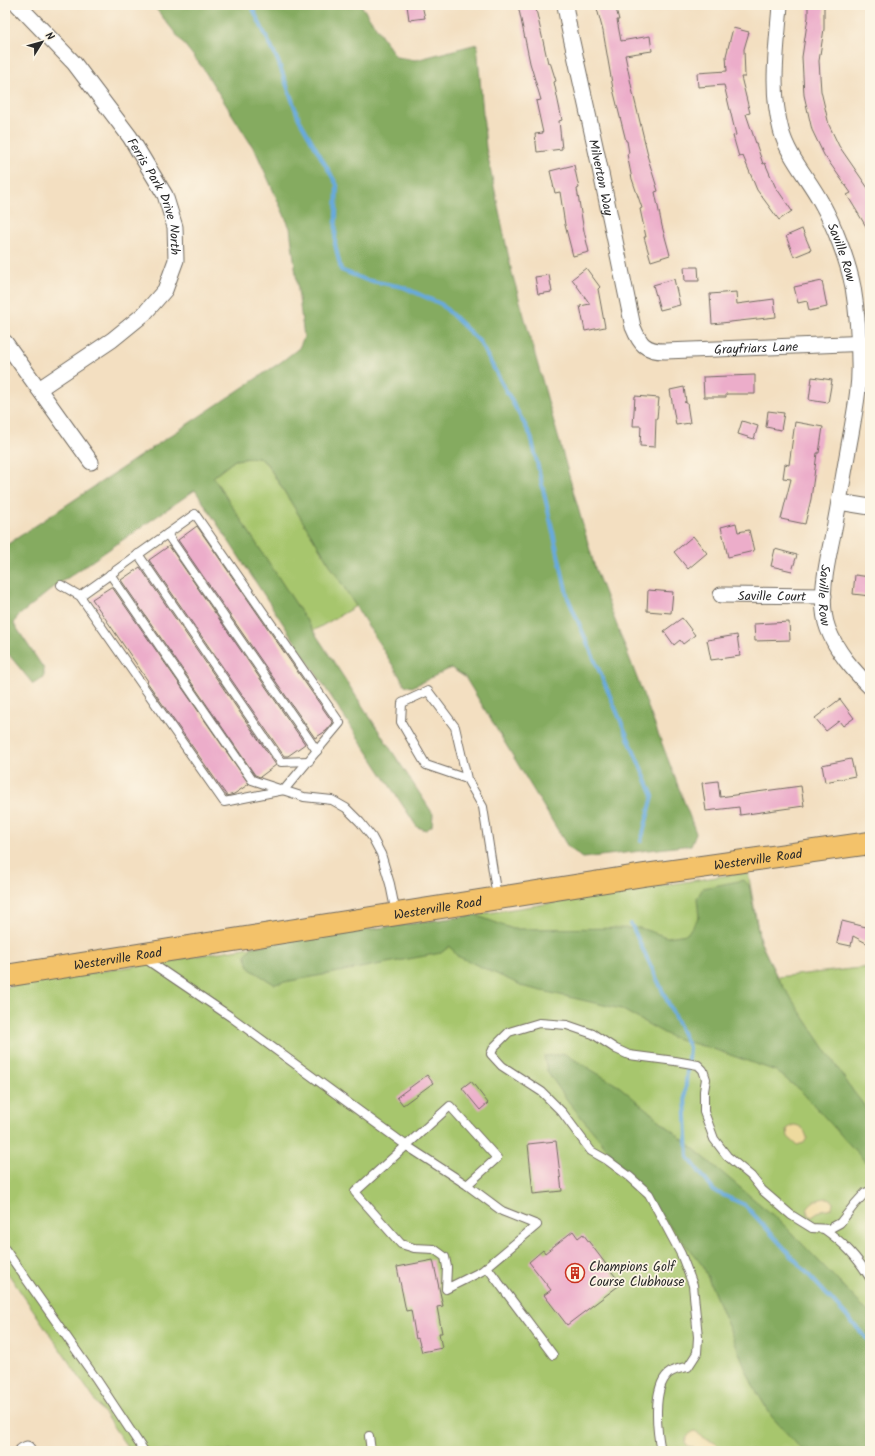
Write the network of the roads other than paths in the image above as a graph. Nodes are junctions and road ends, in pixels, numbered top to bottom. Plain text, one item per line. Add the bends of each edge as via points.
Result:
1 (18, 5) edge
2 (565, 5) edge
3 (780, 5) edge
4 (5, 342) edge
5 (864, 343) edge
6 (644, 346) joint
7 (38, 389) junction
8 (91, 462) dead end
9 (839, 502) junction
10 (870, 507) edge
11 (167, 534) junction
12 (138, 554) junction
13 (110, 574) junction
14 (61, 585) dead end
15 (80, 596) junction
16 (721, 596) dead end
17 (824, 596) junction
18 (870, 687) edge
19 (317, 751) junction
20 (309, 761) junction
21 (467, 779) junction
22 (284, 790) junction
23 (870, 843) edge
24 (498, 898) junction
25 (396, 914) junction
26 (140, 955) junction
27 (5, 976) edge
28 (407, 1146) junction
29 (467, 1185) junction
30 (870, 1191) edge
31 (824, 1229) junction
32 (5, 1249) edge
33 (487, 1267) junction
34 (870, 1278) edge
35 (553, 1355) dead end
36 (369, 1436) dead end
37 (144, 1451) edge
38 (371, 1451) edge
39 (661, 1451) edge

1 - 7 street, Ferris Park Drive North via 74,63 130,137 165,195 175,227 176,260 165,290 144,314 112,340
2 - 6 street, Milverton Way via 633,326
3 - 5 street, Saville Row via 774,80 781,132 791,154 825,209 847,264
4 - 7 street
5 - 6 street, Grayfriars Lane via 654,351
5 - 9 street, Saville Row
7 - 8 street
9 - 10 street
9 - 17 street, Saville Row via 825,576
11 - 12 lane
11 - 19 lane
11 - 19 lane via 195,514 336,716 340,723
12 - 13 lane
12 - 20 lane via 281,762
13 - 15 lane
13 - 22 lane via 252,780
14 - 15 lane
15 - 22 lane via 224,802
16 - 17 street, Saville Court
17 - 18 street, Saville Row via 828,628 837,646 848,664
19 - 20 lane
20 - 22 lane
21 - 21 lane via 455,727 428,691 402,703 401,722 426,765
21 - 24 lane via 483,807
22 - 25 lane via 304,797 332,800 346,808 360,822 381,854
23 - 24 main road, Westerville Road
24 - 25 main road, Westerville Road
25 - 26 main road, Westerville Road
26 - 27 main road, Westerville Road
26 - 28 lane via 237,1021
28 - 29 lane
28 - 29 lane via 450,1106 497,1158
28 - 33 lane via 355,1192 401,1244 440,1252 447,1267 446,1289
29 - 33 lane via 502,1211 538,1225
30 - 31 lane via 865,1193 840,1223
31 - 34 lane via 840,1240 859,1260
31 - 39 lane via 812,1228 791,1215 727,1156 714,1139 704,1112 706,1079 703,1070 698,1066 629,1054 592,1034 567,1025 539,1022 510,1032 494,1047 491,1054 502,1066 542,1092 562,1112 591,1151 630,1177 648,1194 681,1254 693,1285 697,1353 688,1367 674,1370 667,1375 661,1387 657,1433
32 - 37 lane
33 - 35 lane
36 - 38 lane

